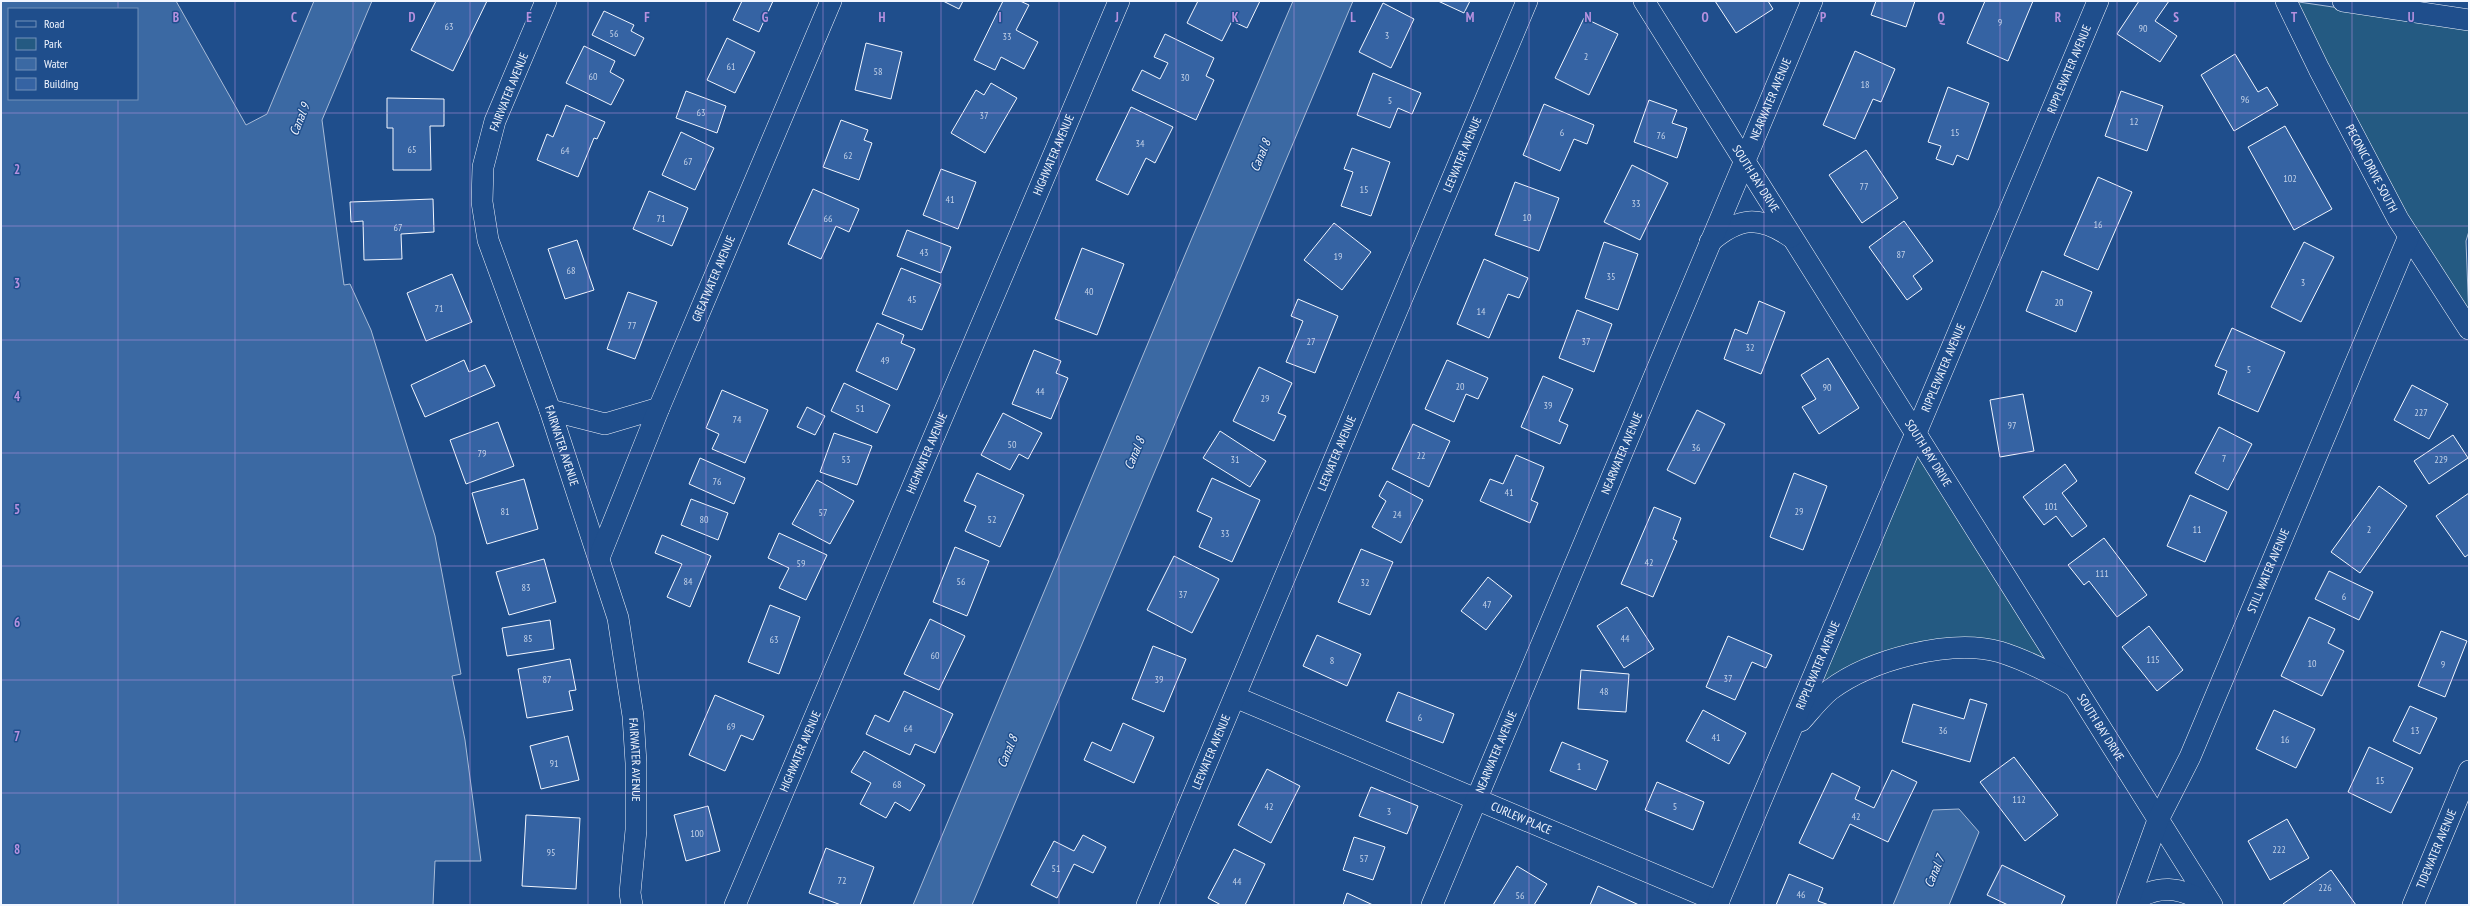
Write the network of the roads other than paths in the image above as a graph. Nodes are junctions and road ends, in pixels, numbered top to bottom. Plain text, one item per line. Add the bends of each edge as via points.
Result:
1 (546, 1) edge
2 (831, 1) edge
3 (1119, 1) edge
4 (1527, 1) edge
5 (1644, 1) edge
6 (1812, 1) edge
7 (2098, 1) edge
8 (2286, 1) edge
9 (2343, 1) edge
10 (2469, 20) edge
11 (1744, 162) junction
12 (2409, 236) junction
13 (1792, 238) junction
14 (1710, 243) junction
15 (2469, 329) edge
16 (659, 408) junction
17 (550, 410) junction
18 (1916, 436) junction
19 (600, 558) junction
20 (2073, 686) junction
21 (1235, 697) junction
22 (1790, 734) junction
23 (2469, 771) edge
24 (1476, 800) junction
25 (2158, 820) junction
26 (1718, 903) edge
27 (2128, 904) edge
28 (632, 905) edge
29 (735, 905) edge
30 (1147, 905) edge
31 (1432, 905) edge
32 (2211, 905) edge
33 (2413, 905) edge

1 - 17 street, FAIRWATER AVENUE via 495,121 483,167 482,202 488,240
2 - 16 street, GREATWATER AVENUE
3 - 29 street, HIGHWATER AVENUE
4 - 21 street, LEEWATER AVENUE
5 - 11 street, SOUTH BAY DRIVE
6 - 11 street, NEARWATER AVENUE
7 - 18 street, RIPPLEWATER AVENUE via 1944,361
8 - 12 street, PECONIC DRIVE SOUTH via 2319,69
9 - 10 street
11 - 13 street, SOUTH BAY DRIVE
11 - 14 street, NEARWATER AVENUE
12 - 15 street, PECONIC DRIVE SOUTH
12 - 25 street, STILL WATER AVENUE via 2190,757
13 - 14 street via 1767,223 1755,221 1728,227
13 - 18 street, SOUTH BAY DRIVE
14 - 24 street, NEARWATER AVENUE
16 - 17 street via 605,424
16 - 19 street, GREATWATER AVENUE
17 - 19 street, FAIRWATER AVENUE
18 - 20 street, SOUTH BAY DRIVE
18 - 22 street, RIPPLEWATER AVENUE
19 - 28 street, FAIRWATER AVENUE via 618,618 633,716 636,830 630,893
20 - 22 street, RIPPLEWATER AVENUE via 2024,660 1999,652 1976,648 1911,654 1866,669 1828,691
20 - 25 street, SOUTH BAY DRIVE
21 - 24 street, CURLEW PLACE
21 - 30 street, LEEWATER AVENUE
22 - 26 street, RIPPLEWATER AVENUE
23 - 33 street, TIDEWATER AVENUE
24 - 26 street, CURLEW PLACE
24 - 31 street, NEARWATER AVENUE
25 - 27 street, STILL WATER AVENUE
25 - 32 street, SOUTH BAY DRIVE
27 - 32 street via 2141,895 2173,889 2194,895

